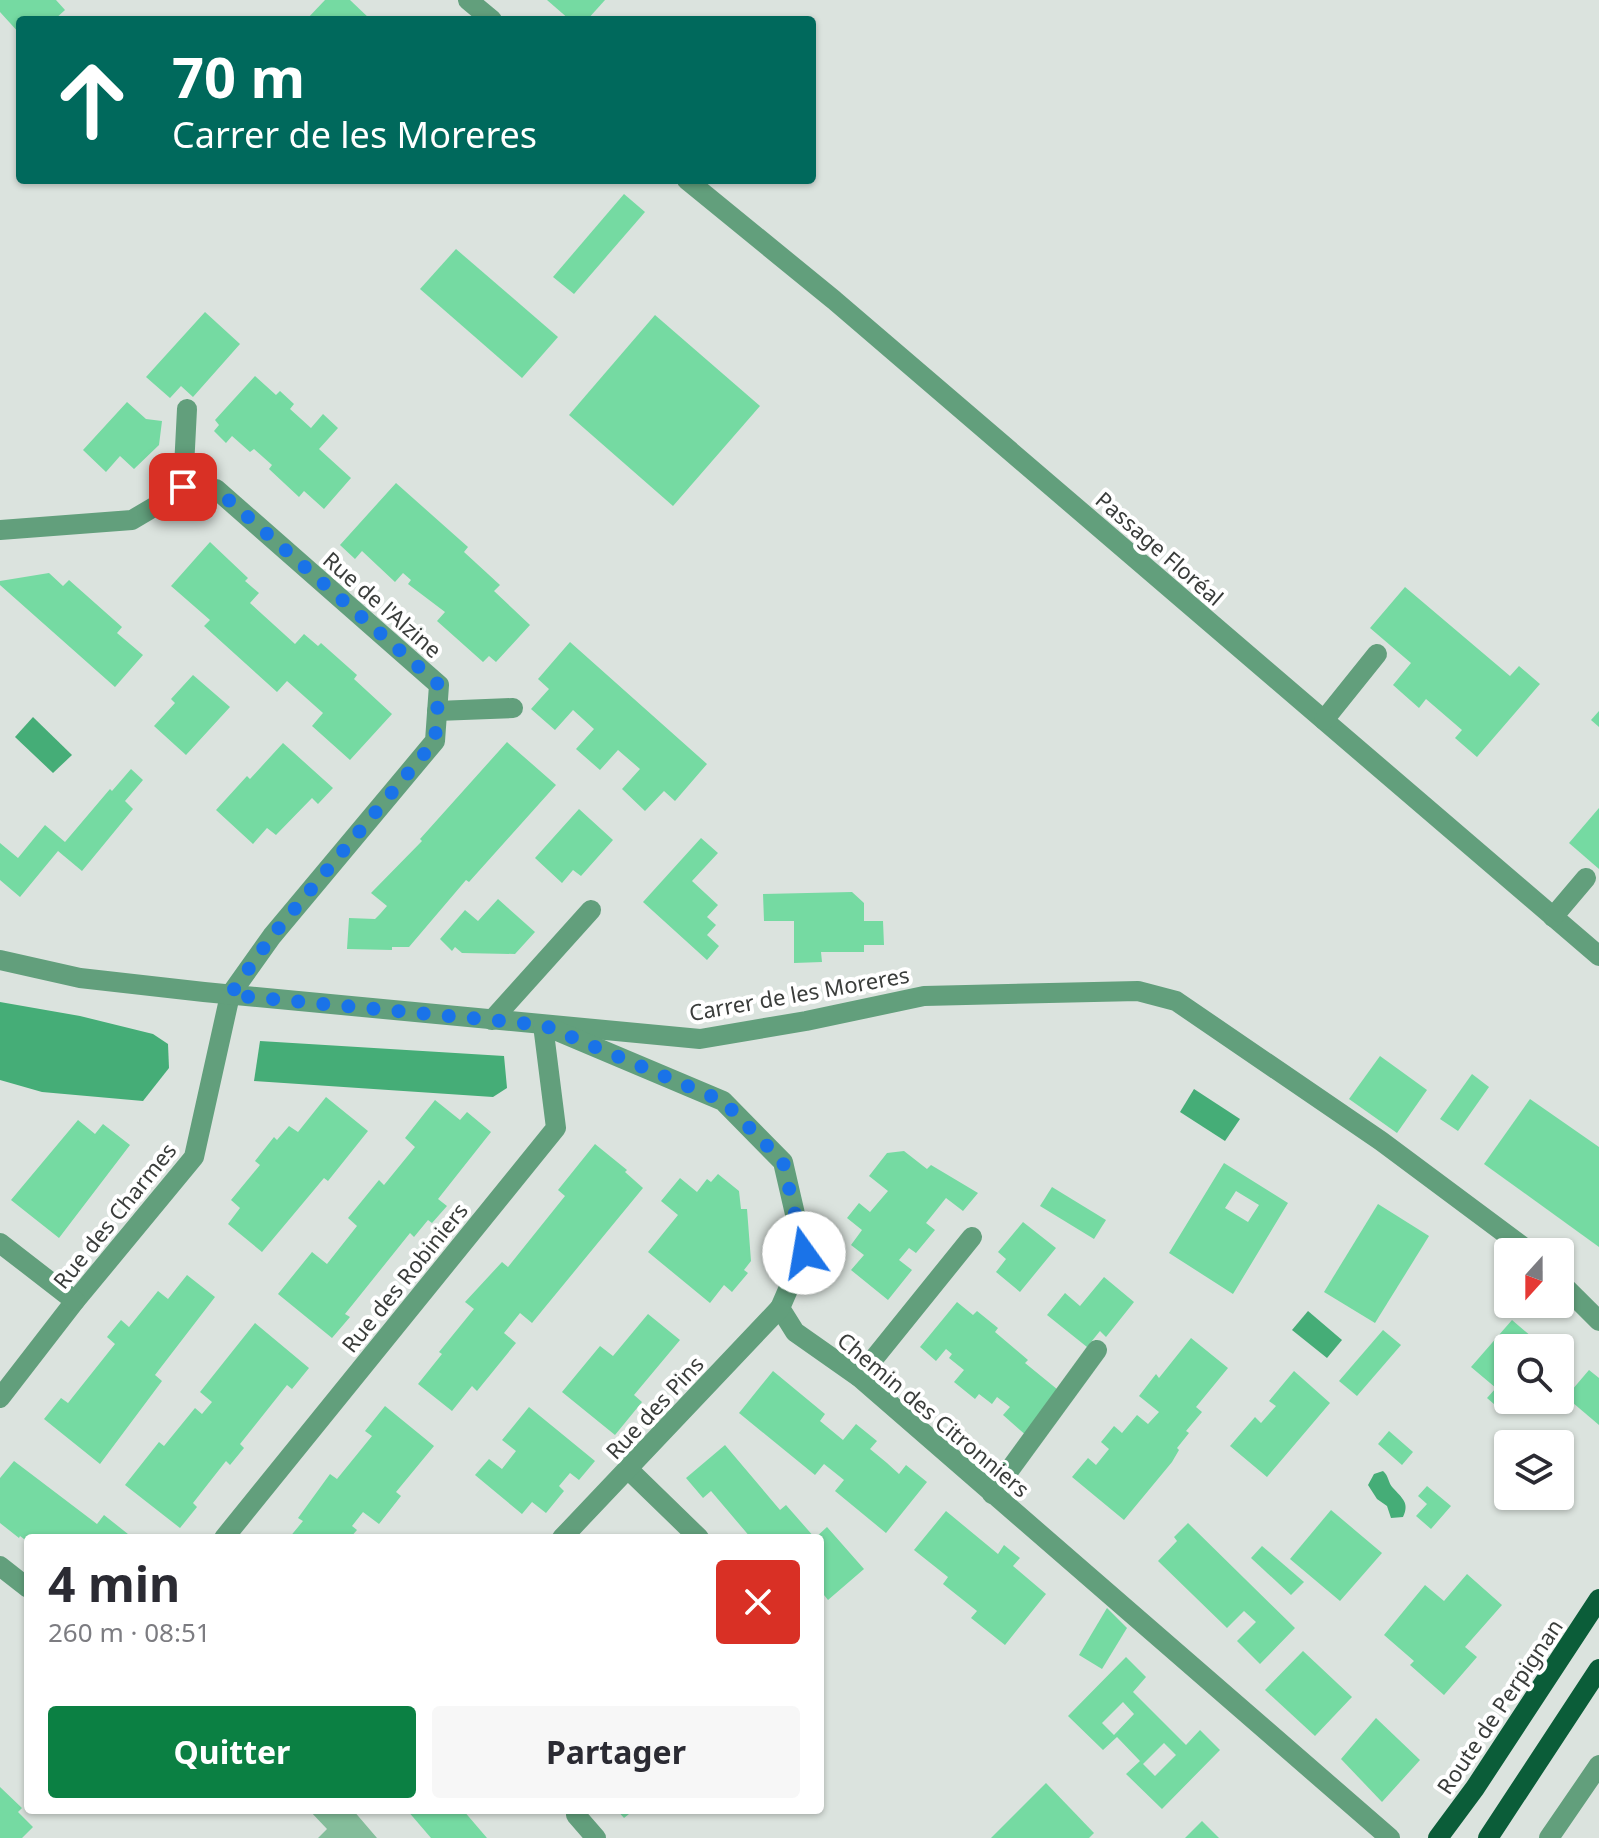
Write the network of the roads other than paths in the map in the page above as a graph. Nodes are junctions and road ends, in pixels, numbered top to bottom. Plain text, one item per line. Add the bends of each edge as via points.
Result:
1 (468, 0) edge
2 (487, 16) edge
3 (692, 184) edge
4 (187, 409) dead end
5 (183, 487) junction
6 (0, 530) edge
7 (1377, 654) dead end
8 (513, 708) dead end
9 (437, 711) junction
10 (1324, 720) junction
11 (1586, 878) dead end
12 (591, 910) dead end
13 (1553, 917) junction
14 (1599, 956) edge
15 (0, 960) edge
16 (230, 995) junction
17 (492, 1020) junction
18 (543, 1025) junction
19 (972, 1237) dead end
20 (1511, 1238) edge
21 (0, 1243) edge
22 (1574, 1296) edge
23 (75, 1301) junction
24 (780, 1308) junction
25 (1599, 1321) edge
26 (1097, 1350) dead end
27 (859, 1377) junction
28 (0, 1398) edge
29 (629, 1470) junction
30 (992, 1494) junction
31 (227, 1534) edge
32 (566, 1534) edge
33 (695, 1534) edge
34 (0, 1566) edge
35 (24, 1585) edge
36 (1599, 1599) edge
37 (1599, 1669) edge
38 (1599, 1765) edge
39 (576, 1815) dead end
40 (596, 1838) edge
41 (1390, 1838) edge
42 (1438, 1838) edge
43 (1488, 1838) edge
44 (1549, 1838) edge

1 - 2 street
3 - 10 street, Passage Floréal
4 - 5 street
5 - 6 street via 175,487 132,520
5 - 9 street, Rue de l'Alzine via 216,489 439,685
7 - 10 street
8 - 9 street
9 - 16 street, Rue de l'Alzine via 435,741 272,936
10 - 13 street, Passage Floréal
11 - 13 street
12 - 17 street
13 - 14 street, Passage Floréal
15 - 16 street, Carrer de les Moreres via 80,978
16 - 17 street, Carrer de les Moreres
16 - 23 street, Rue des Charmes via 194,1157
17 - 18 street, Carrer de les Moreres
18 - 20 street, Carrer de les Moreres via 700,1039 924,996 1138,991 1176,1001 1381,1141
18 - 24 street via 723,1101 783,1162 804,1253
18 - 31 street, Rue des Robiniers via 556,1128
19 - 27 street
21 - 23 street
22 - 25 street
23 - 28 street, Rue des Charmes
24 - 27 street, Chemin des Citronniers via 795,1332
24 - 29 street, Rue des Pins
26 - 30 street
27 - 30 street, Chemin des Citronniers
29 - 32 street, Rue des Pins
29 - 33 street
30 - 41 street, Chemin des Citronniers
34 - 35 street
36 - 42 main road, Route de Perpignan
37 - 43 main road
38 - 44 street
39 - 40 street

